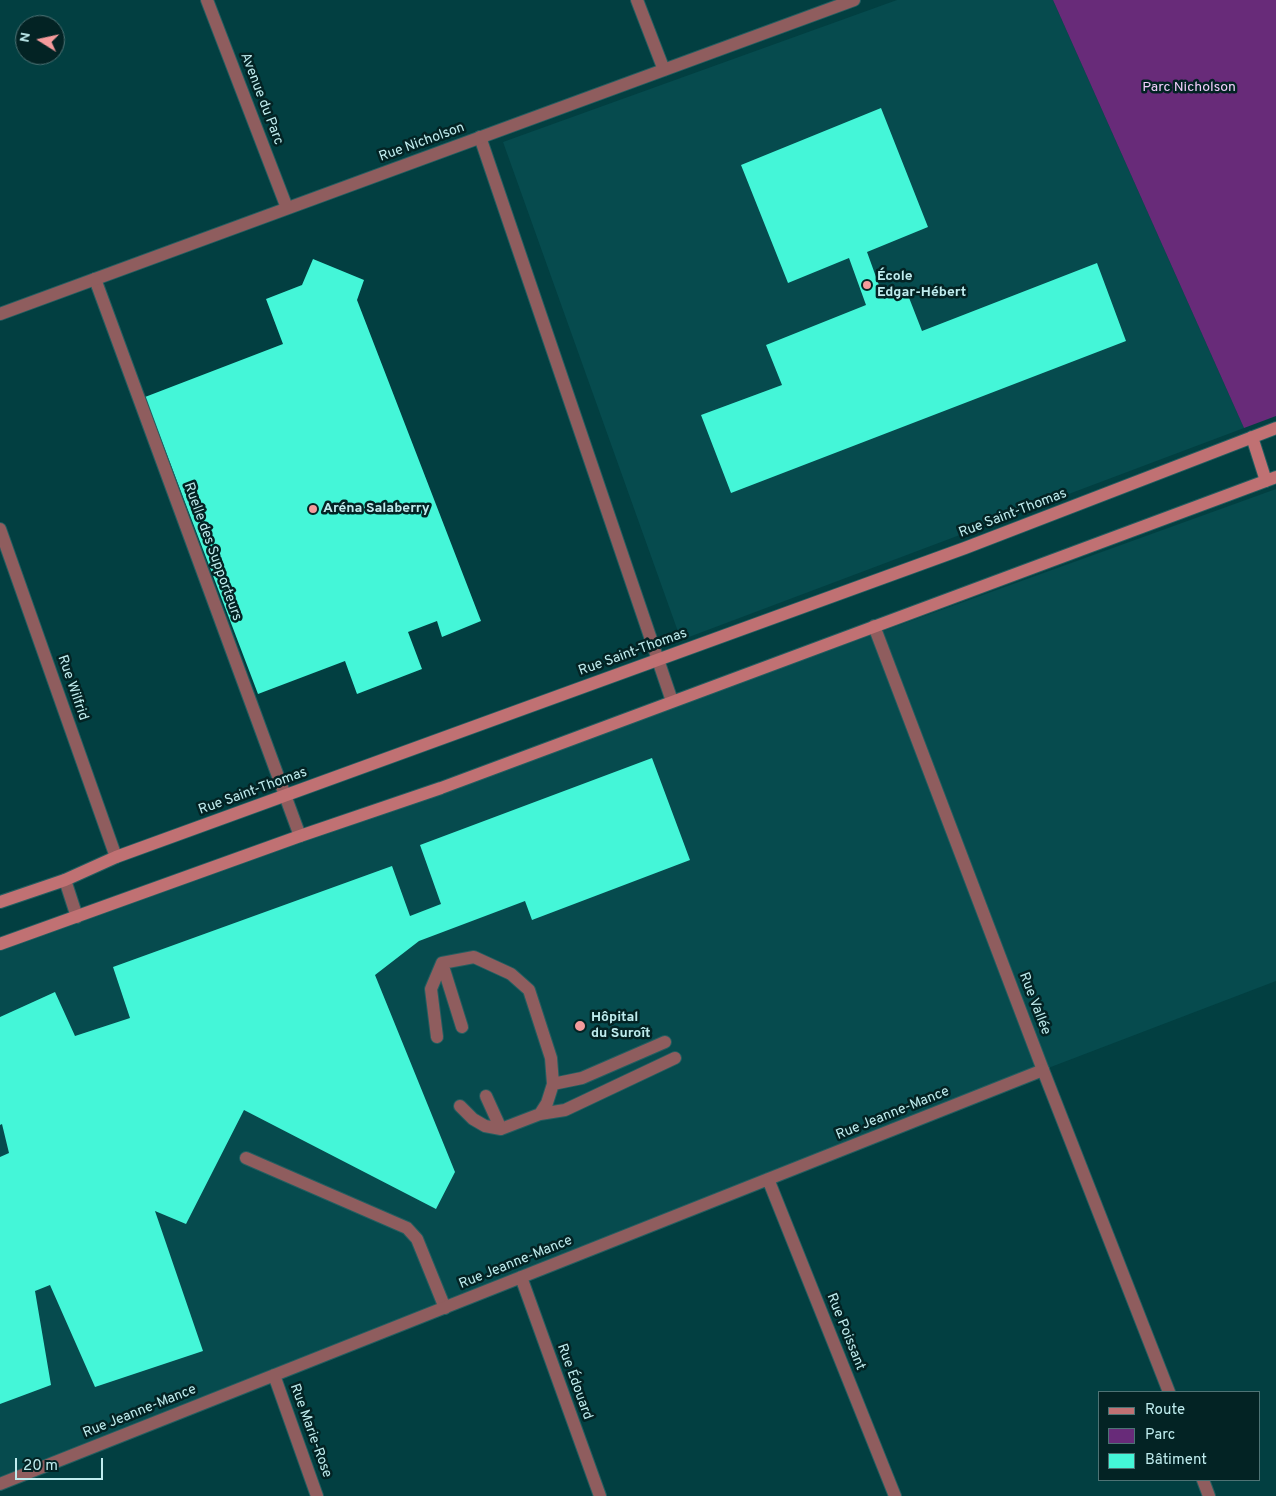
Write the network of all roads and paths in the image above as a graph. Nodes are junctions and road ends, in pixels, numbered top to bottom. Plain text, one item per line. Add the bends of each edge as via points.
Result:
1 (207, 0) edge
2 (637, 0) edge
3 (854, 0) edge
4 (664, 70) junction
5 (480, 137) junction
6 (287, 208) junction
7 (95, 279) junction
8 (0, 314) edge
9 (1276, 428) edge
10 (1252, 437) junction
11 (1271, 479) edge
12 (0, 529) edge
13 (874, 626) junction
14 (657, 659) junction
15 (672, 701) junction
16 (286, 796) junction
17 (300, 836) junction
18 (116, 858) junction
19 (65, 880) junction
20 (0, 902) edge
21 (77, 918) junction
22 (0, 944) edge
23 (442, 963) junction
24 (462, 1027) dead end
25 (437, 1037) dead end
26 (665, 1042) dead end
27 (675, 1058) dead end
28 (1043, 1070) junction
29 (553, 1084) junction
30 (486, 1096) dead end
31 (460, 1106) dead end
32 (540, 1114) junction
33 (501, 1129) junction
34 (246, 1158) dead end
35 (768, 1179) junction
36 (521, 1277) junction
37 (445, 1308) junction
38 (274, 1375) junction
39 (1169, 1391) edge
40 (1203, 1481) edge
41 (0, 1484) edge
42 (317, 1496) edge
43 (600, 1496) edge
44 (895, 1496) edge
45 (1209, 1496) edge

1 - 6 street, Avenue du Parc
2 - 4 street
3 - 4 street, Rue Nicholson
4 - 5 street, Rue Nicholson
5 - 6 street, Rue Nicholson
5 - 14 street
6 - 7 street, Rue Nicholson
7 - 8 street, Rue Nicholson
7 - 16 street, Ruelle des Supporteurs
9 - 10 street, Rue Saint-Thomas
10 - 11 street
10 - 14 street, Rue Saint-Thomas via 965,548
11 - 13 street
12 - 18 street, Rue Wilfrid
13 - 15 street
13 - 28 street, Rue Vallée
14 - 15 street
14 - 16 street, Rue Saint-Thomas
15 - 17 street via 441,788
16 - 17 street, Ruelle des Supporteurs
16 - 18 street, Rue Saint-Thomas
17 - 21 street
18 - 19 street, Rue Saint-Thomas
19 - 20 street, Rue Saint-Thomas
19 - 21 street
21 - 22 street
23 - 24 street
23 - 25 street via 431,989
23 - 29 street via 474,957 511,974 530,990 552,1058
26 - 29 street via 582,1078
27 - 32 street via 565,1110
28 - 35 street, Rue Jeanne-Mance
28 - 39 street, Rue Vallée
29 - 32 street
30 - 33 street
31 - 33 street via 485,1126
32 - 33 street
34 - 37 street via 408,1228 417,1239
35 - 36 street, Rue Jeanne-Mance
35 - 44 street, Rue Poissant
36 - 37 street, Rue Jeanne-Mance
36 - 43 street, Rue Édouard
37 - 38 street, Rue Jeanne-Mance
38 - 41 street, Rue Jeanne-Mance
38 - 42 street, Rue Marie-Rose
40 - 45 street

